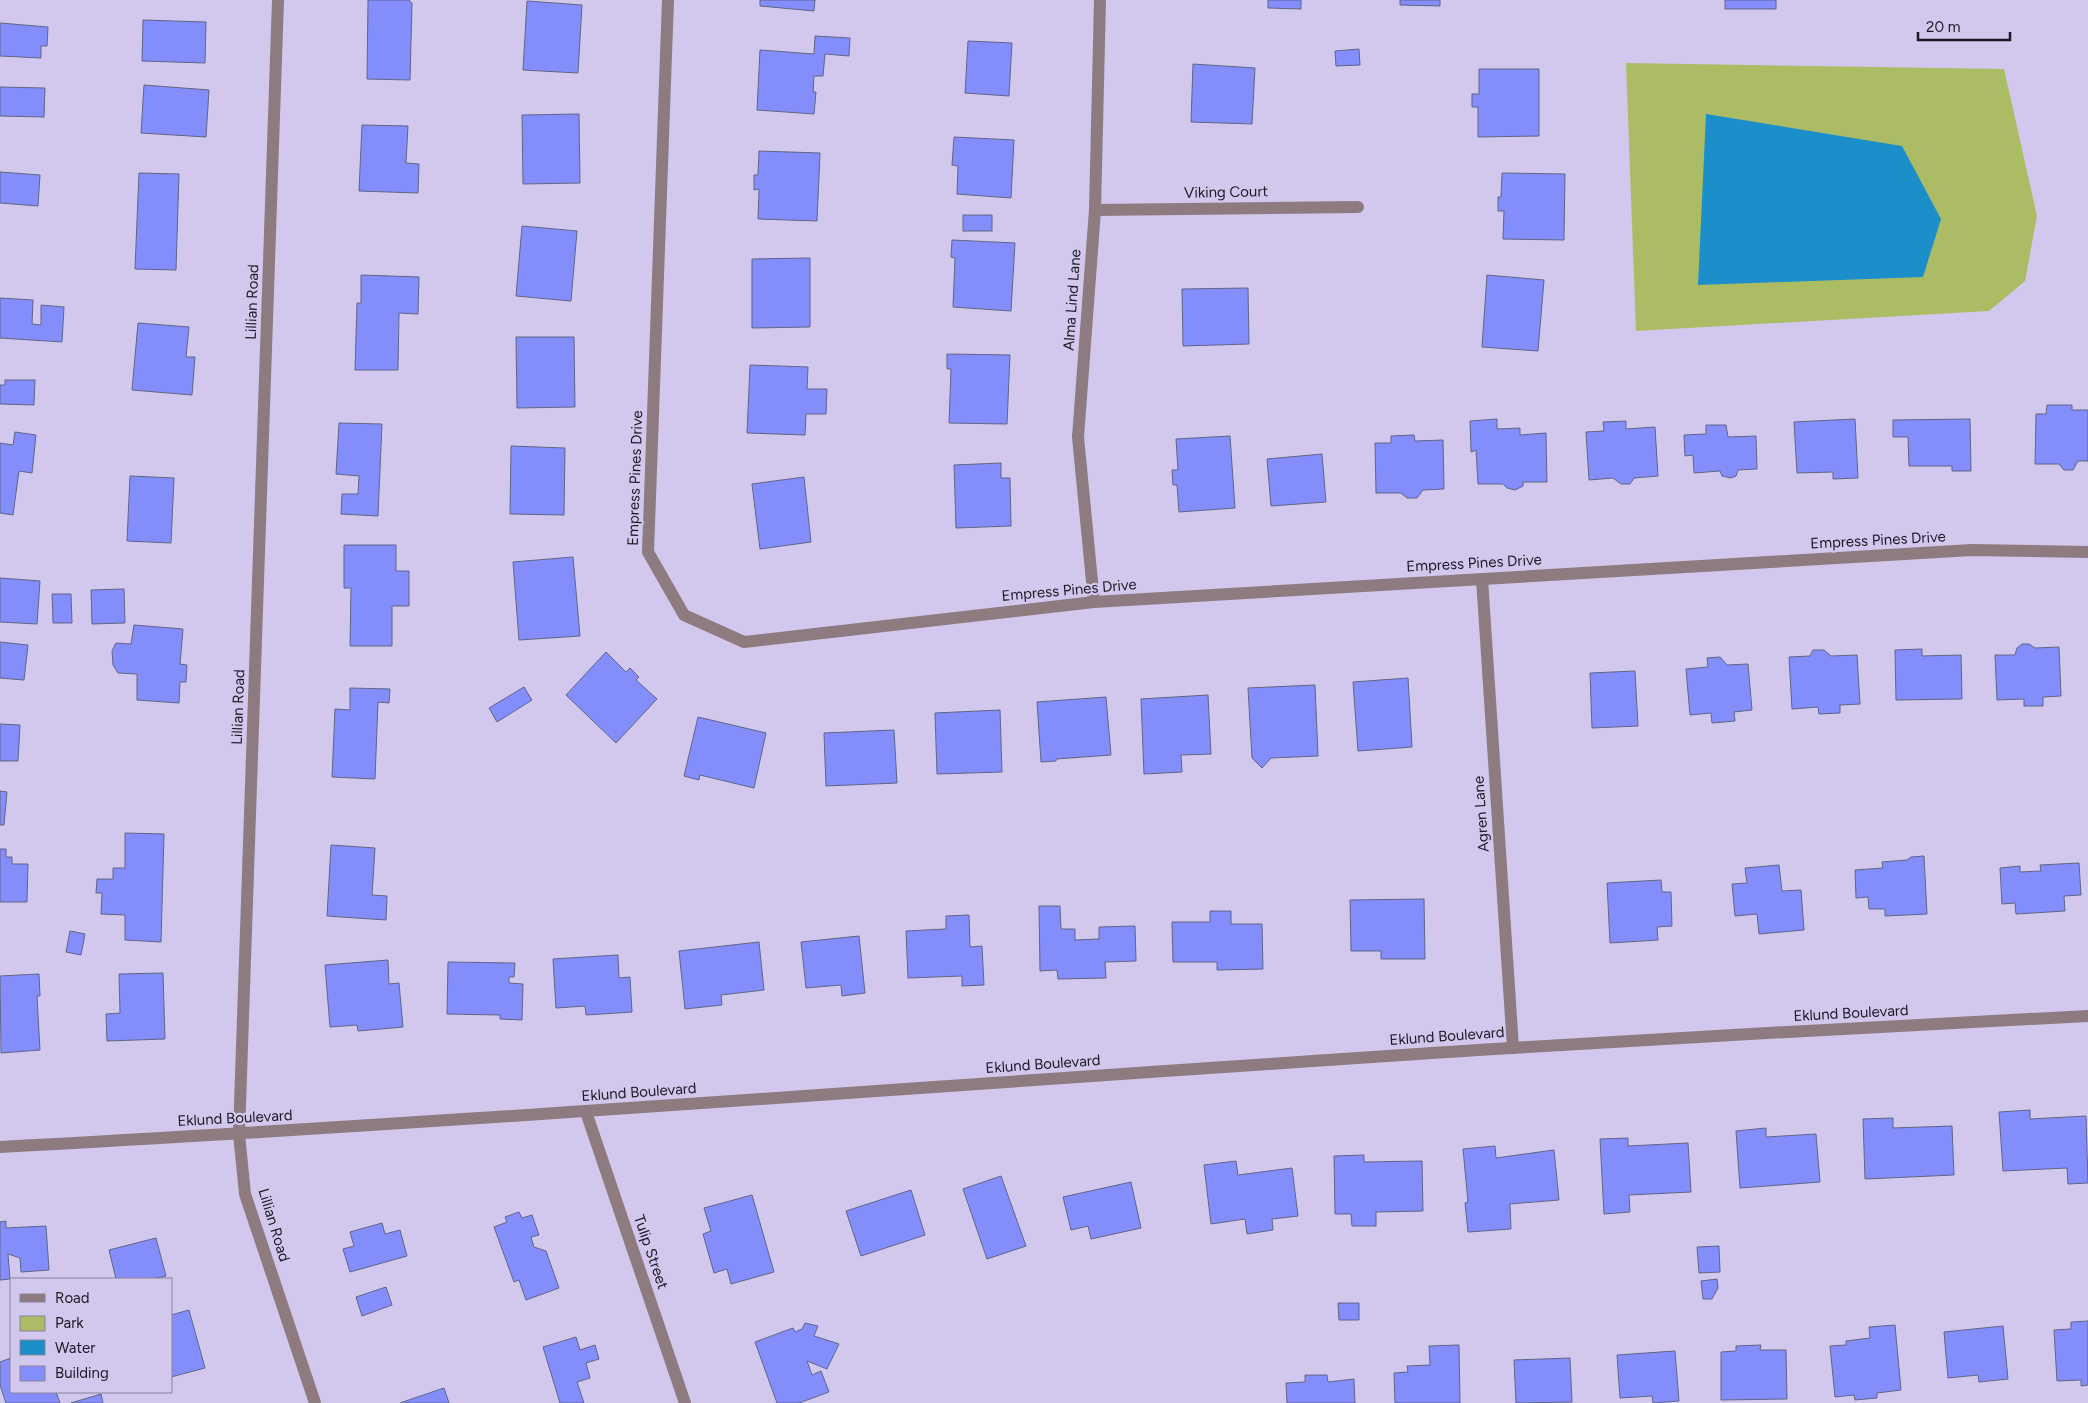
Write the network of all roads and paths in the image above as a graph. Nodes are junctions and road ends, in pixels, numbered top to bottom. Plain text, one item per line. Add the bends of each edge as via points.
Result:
1 (278, 0) edge
2 (668, 0) edge
3 (1100, 0) edge
4 (1358, 207) dead end
5 (1095, 210) junction
6 (2088, 552) edge
7 (1482, 579) junction
8 (1094, 602) junction
9 (2088, 1016) edge
10 (1513, 1048) junction
11 (586, 1112) junction
12 (239, 1134) junction
13 (0, 1147) edge
14 (314, 1403) edge
15 (685, 1403) edge

1 - 12 street, Lillian Road
2 - 8 street, Empress Pines Drive via 648,552 684,615 744,642
3 - 5 street, Alma Lind Lane
4 - 5 street, Viking Court
5 - 8 street, Alma Lind Lane via 1078,437
6 - 7 street, Empress Pines Drive via 1972,550
7 - 8 street, Empress Pines Drive
7 - 10 street, Agren Lane
9 - 10 street, Eklund Boulevard
10 - 11 street, Eklund Boulevard
11 - 12 street, Eklund Boulevard
11 - 15 street, Tulip Street
12 - 13 street, Eklund Boulevard
12 - 14 street, Lillian Road via 245,1194

